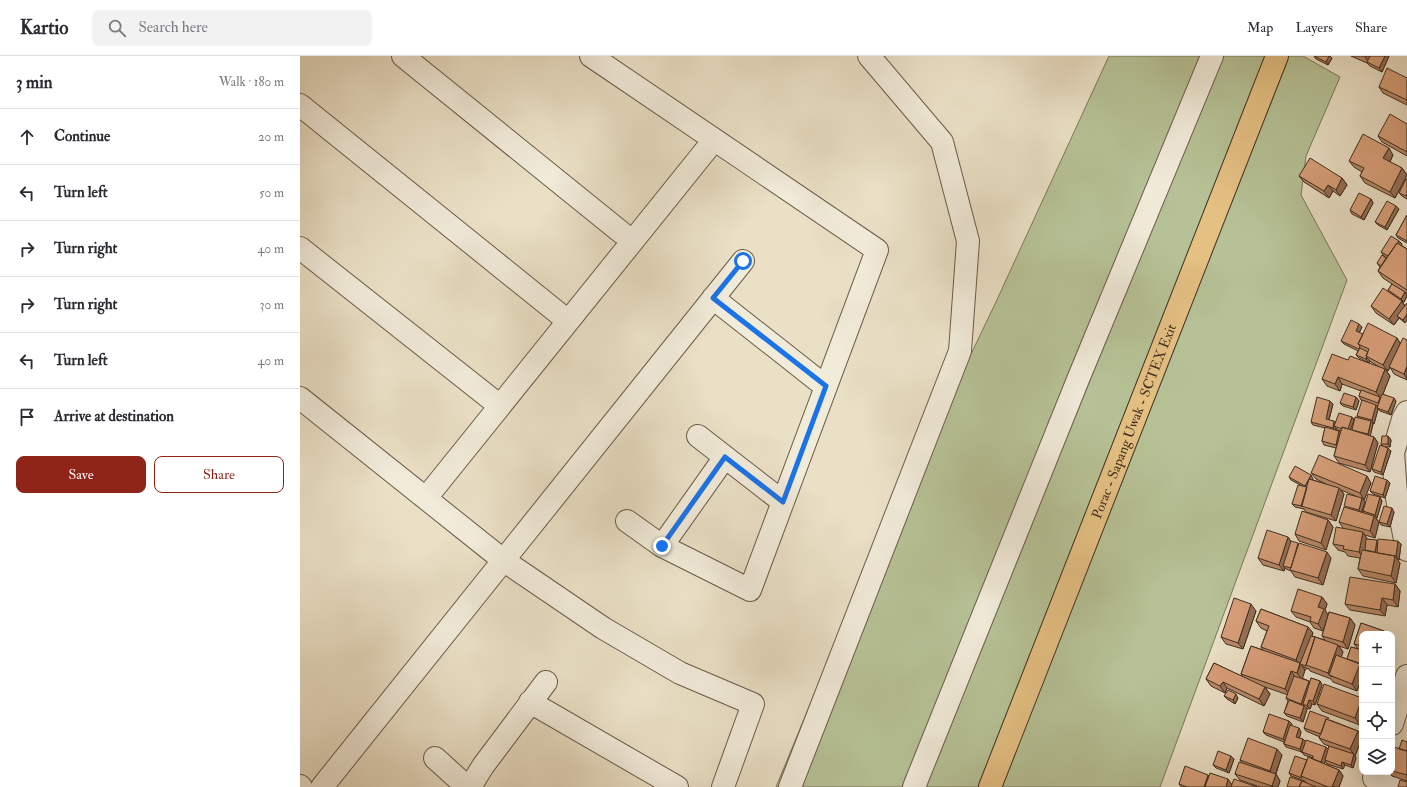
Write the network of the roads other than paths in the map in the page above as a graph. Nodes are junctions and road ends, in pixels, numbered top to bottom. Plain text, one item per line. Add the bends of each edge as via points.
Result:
1 (403, 56) edge
2 (591, 56) edge
3 (869, 56) edge
4 (1212, 56) edge
5 (1277, 56) edge
6 (300, 105) edge
7 (714, 140) junction
8 (622, 232) dead end
9 (300, 248) edge
10 (743, 261) dead end
11 (713, 298) junction
12 (568, 321) junction
13 (826, 386) junction
14 (301, 401) edge
15 (500, 406) junction
16 (1405, 415) edge
17 (698, 436) dead end
18 (725, 457) junction
19 (426, 498) junction
20 (783, 502) junction
21 (1404, 515) edge
22 (627, 522) dead end
23 (662, 546) junction
24 (1407, 550) edge
25 (503, 560) junction
26 (1407, 676) edge
27 (1312, 679) edge
28 (546, 682) dead end
29 (1359, 697) edge
30 (530, 702) junction
31 (1395, 709) edge
32 (435, 758) dead end
33 (1374, 779) edge
34 (1407, 786) edge
35 (322, 787) edge
36 (468, 787) edge
37 (677, 787) edge
38 (723, 787) edge
39 (790, 787) edge
40 (914, 787) edge
41 (990, 787) edge

1 - 8 street
2 - 7 street
3 - 39 street via 942,142 968,241 960,351
4 - 40 street
5 - 41 main road, Porac - Sapang Uwak - SCTEX Exit
6 - 12 street
7 - 12 street
7 - 13 street via 877,250
9 - 15 street
10 - 11 street
11 - 13 street
11 - 25 street
12 - 15 street
13 - 20 street
14 - 19 street
15 - 19 street
16 - 21 street via 1393,453 1396,493
17 - 18 street
18 - 20 street
18 - 23 street
19 - 25 street
20 - 23 street via 750,590
21 - 24 street
22 - 23 street
25 - 35 street
25 - 38 street via 603,628 680,673 753,704
26 - 31 street
27 - 29 street
28 - 30 street
30 - 36 street
30 - 37 street
32 - 36 street
33 - 34 street

